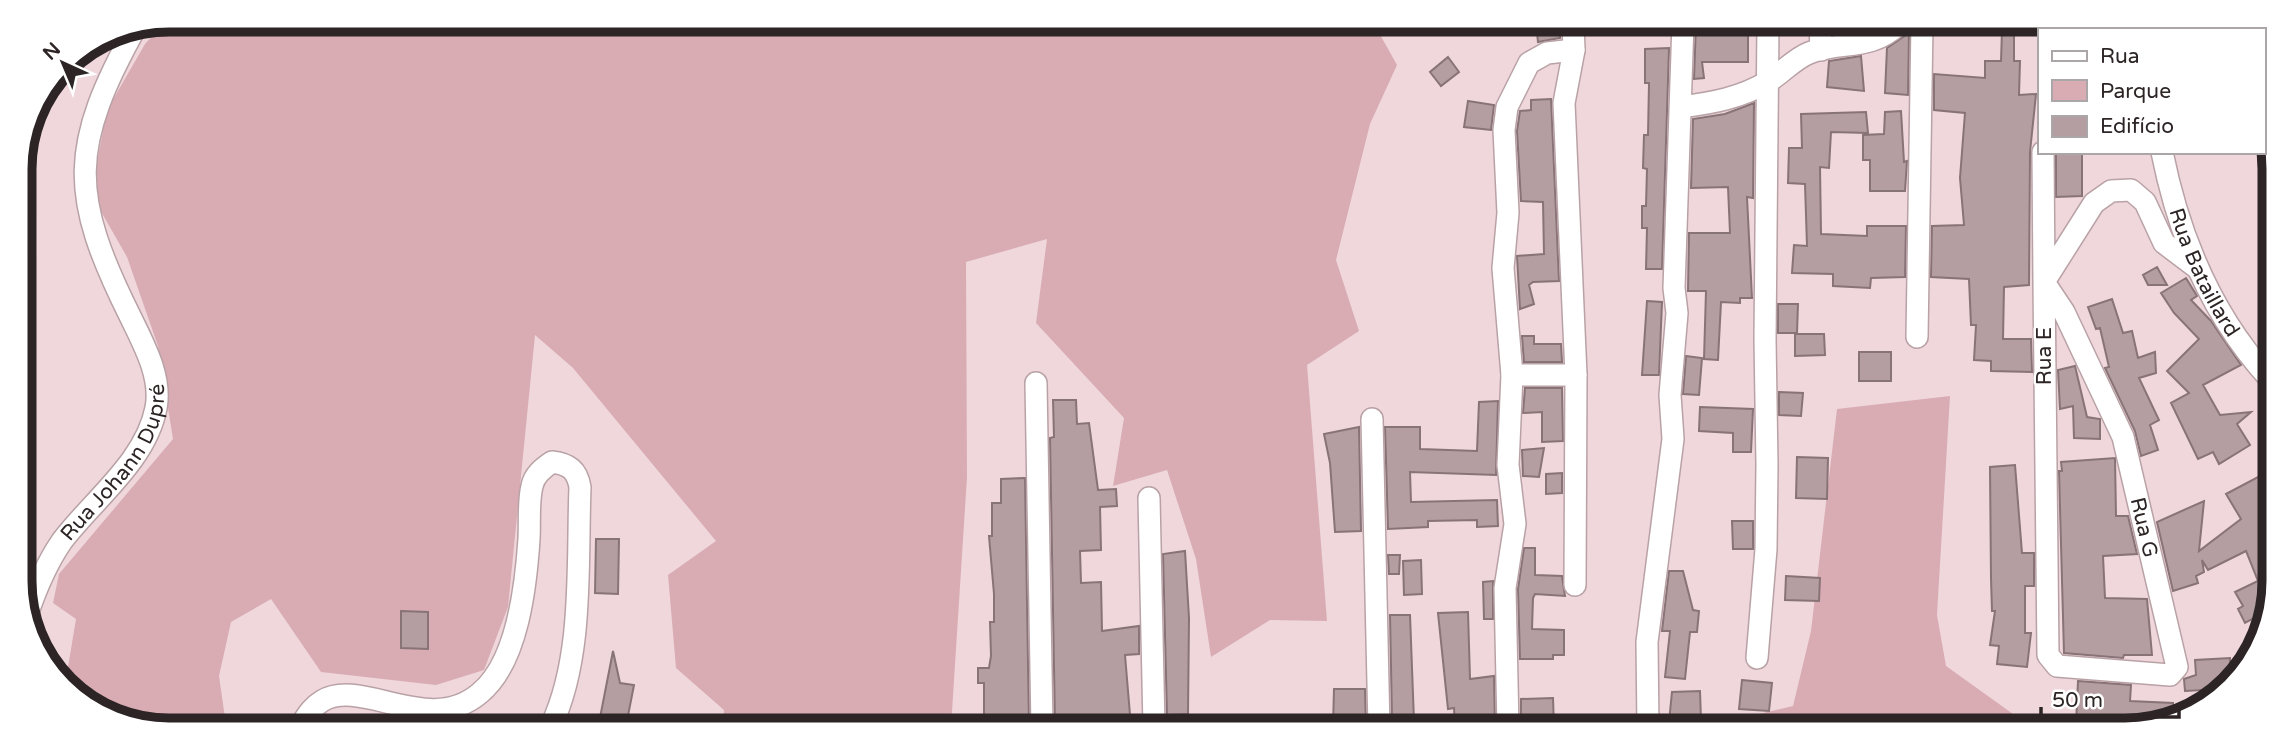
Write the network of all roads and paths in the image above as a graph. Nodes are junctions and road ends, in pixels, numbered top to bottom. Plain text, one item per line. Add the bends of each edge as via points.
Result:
1 (1573, 32) edge
2 (1682, 32) edge
3 (1768, 32) edge
4 (1820, 32) edge
5 (1890, 32) edge
6 (1922, 32) edge
7 (132, 36) edge
8 (1574, 50) junction
9 (1821, 50) junction
10 (1769, 81) junction
11 (1681, 107) junction
12 (2043, 154) edge
13 (2162, 154) edge
14 (2197, 268) junction
15 (2044, 282) junction
16 (1917, 337) dead end
17 (2262, 368) edge
18 (1576, 374) junction
19 (1512, 376) junction
20 (1036, 383) dead end
21 (1372, 419) dead end
22 (1149, 498) dead end
23 (1575, 585) dead end
24 (33, 598) edge
25 (1757, 658) dead end
26 (2057, 666) joint
27 (1154, 717) edge
28 (1379, 717) edge
29 (1508, 717) edge
30 (1648, 717) edge
31 (306, 718) edge
32 (555, 718) edge
33 (1042, 718) edge

1 - 8 street
2 - 11 street
3 - 10 street
4 - 9 street
5 - 9 street via 1864,45
6 - 16 street
7 - 24 street, Rua Johann Dupré via 93,121 83,181 95,239 148,352 156,408 135,456 61,542
8 - 18 street via 1564,103
8 - 19 street via 1547,53 1529,63 1507,107 1503,158 1508,213 1503,268
9 - 10 street via 1807,54
10 - 11 street via 1740,96
10 - 25 street via 1766,537
11 - 30 street via 1677,313 1670,395 1673,439 1647,642
12 - 15 street, Rua E
13 - 14 street, Rua Bataillard via 2171,197
14 - 15 street via 2164,243 2145,202 2132,190 2111,191 2094,203
14 - 17 street, Rua Bataillard via 2214,304
15 - 26 street, Rua E via 2048,655
15 - 26 street, Rua G via 2064,312 2123,437 2178,667 2170,675
18 - 19 street
18 - 23 street
19 - 29 street via 1507,442 1515,524 1505,588
20 - 33 street
21 - 28 street
22 - 27 street
31 - 32 street via 324,699 349,696 443,711 464,706 483,691 503,664 518,621 528,562 532,484 552,462 575,471 580,487 572,657

